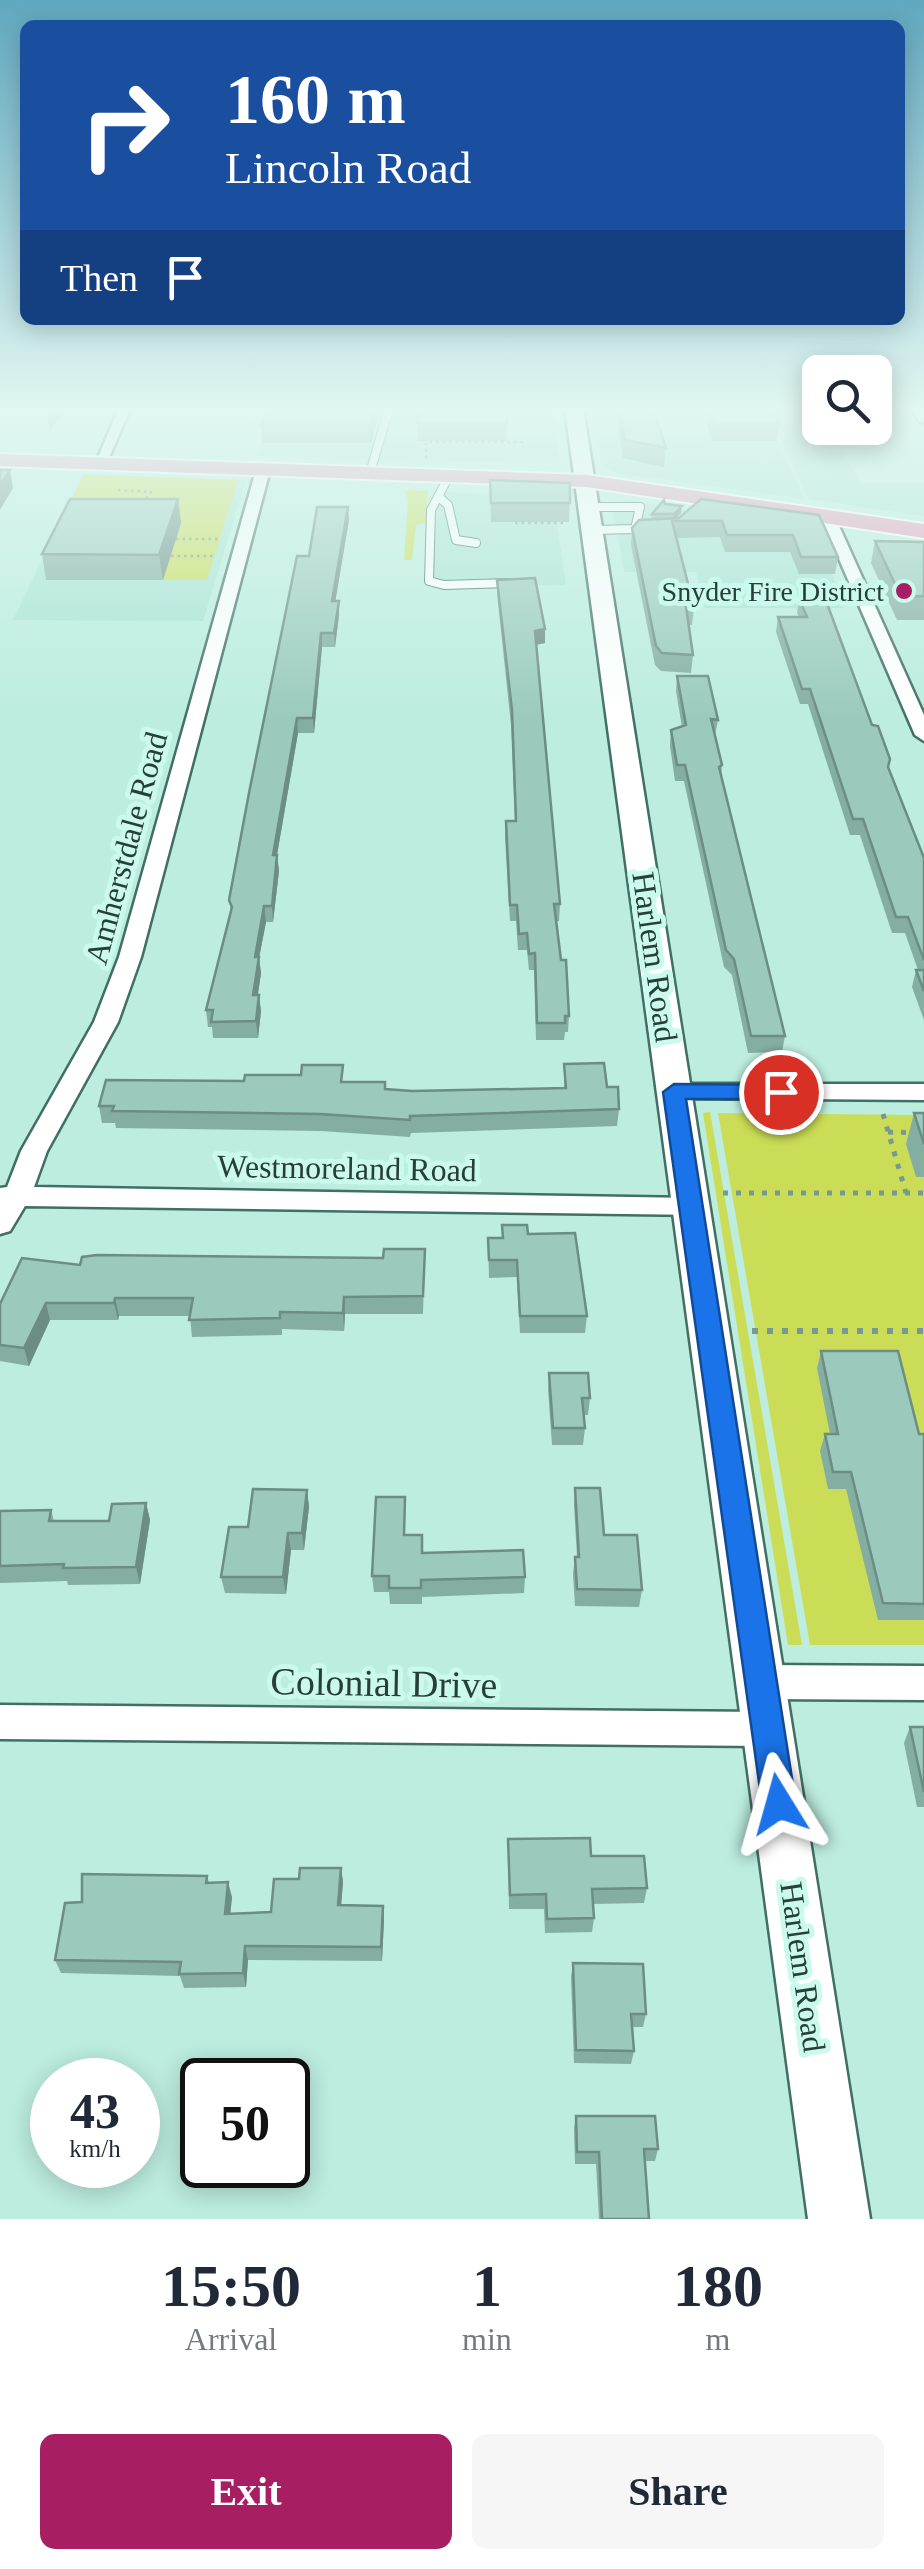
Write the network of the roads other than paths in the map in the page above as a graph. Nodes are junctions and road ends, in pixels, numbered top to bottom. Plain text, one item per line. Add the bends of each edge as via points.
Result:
1 (252, 512) edge
2 (430, 512) edge
3 (449, 512) edge
4 (581, 512) junction
5 (586, 512) edge
6 (639, 512) edge
7 (770, 512) edge
8 (828, 517) junction
9 (636, 529) junction
10 (649, 529) edge
11 (924, 532) edge
12 (476, 543) dead end
13 (526, 583) edge
14 (924, 735) edge
15 (674, 1092) junction
16 (924, 1092) edge
17 (8, 1196) edge
18 (704, 1200) junction
19 (0, 1224) edge
20 (761, 1682) junction
21 (924, 1683) edge
22 (0, 1722) edge
23 (768, 1729) junction
24 (840, 2219) edge

1 - 17 street, Amherstdale Road via 130,957 106,1022
2 - 13 lane via 428,581
3 - 12 lane via 456,540
4 - 5 lane
4 - 9 lane
4 - 15 main road, Harlem Road
6 - 9 lane
7 - 8 main road
8 - 11 main road
8 - 14 street
9 - 10 lane
15 - 16 street
15 - 18 main road, Harlem Road
17 - 18 street, Westmoreland Road
17 - 19 street, Amherstdale Road
18 - 20 main road, Harlem Road
20 - 21 street
20 - 23 main road, Harlem Road
22 - 23 street, Colonial Drive
23 - 24 main road, Harlem Road

